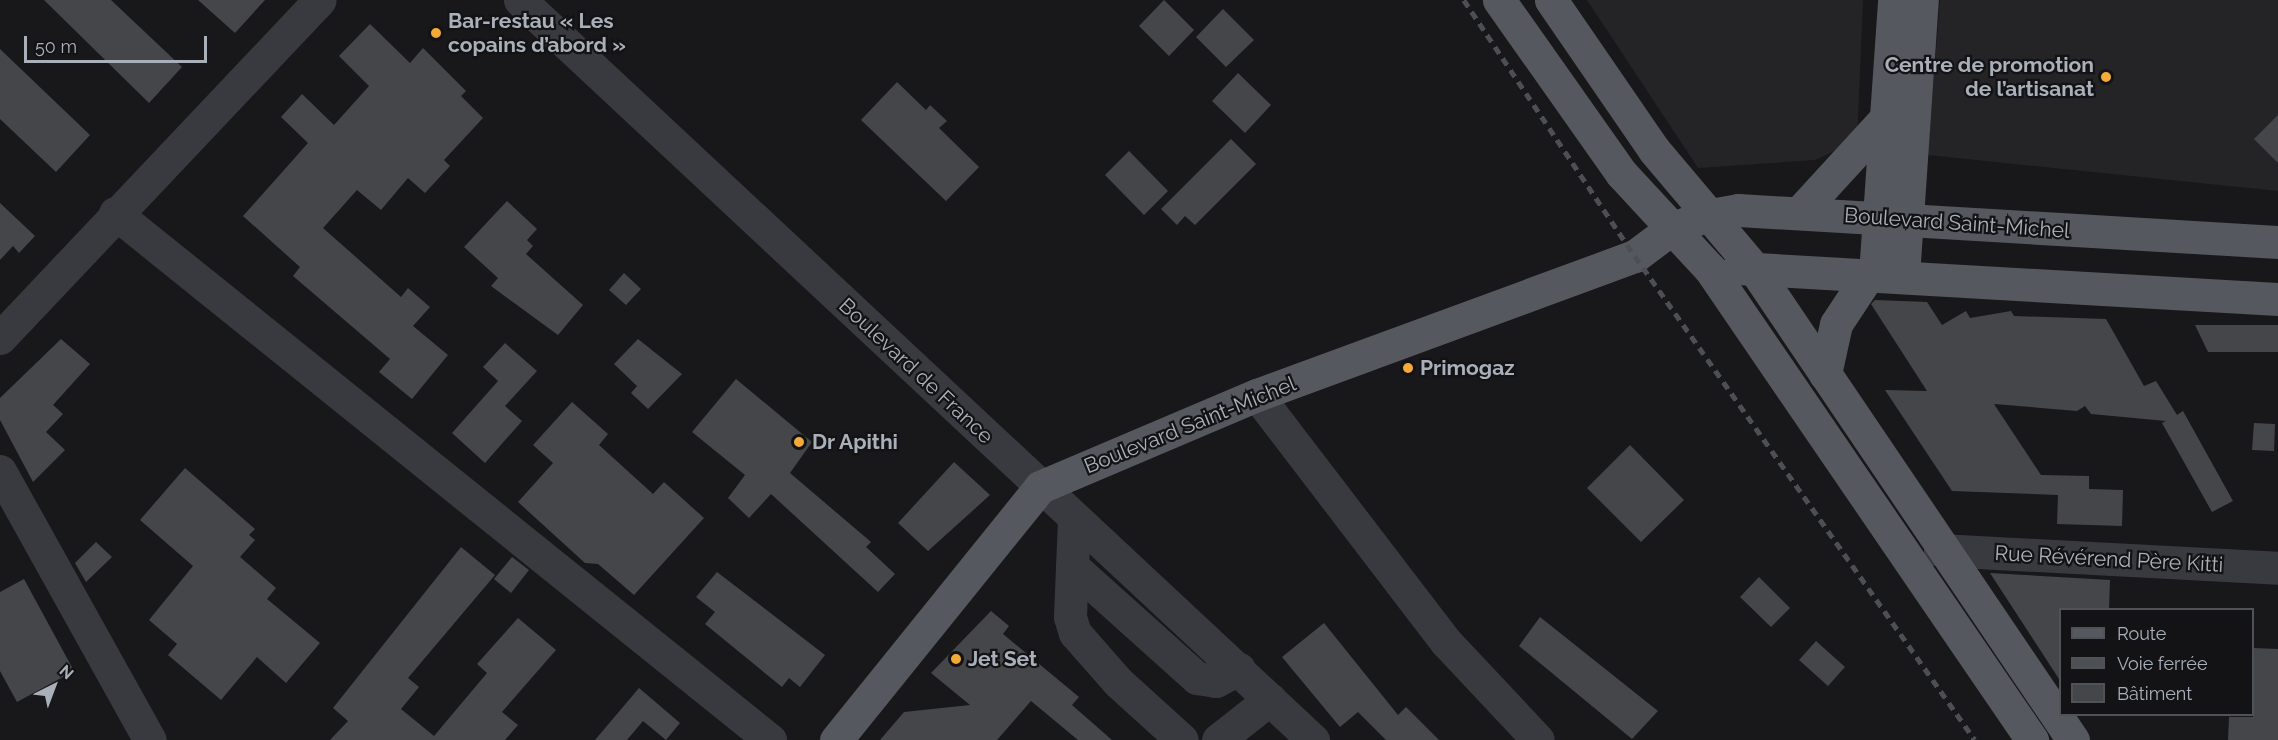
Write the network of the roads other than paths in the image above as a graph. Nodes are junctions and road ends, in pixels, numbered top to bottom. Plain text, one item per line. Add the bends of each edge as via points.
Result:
1 (320, 0) edge
2 (520, 0) edge
3 (1499, 0) edge
4 (1551, 0) edge
5 (1894, 0) edge
6 (1922, 0) edge
7 (1885, 119) junction
8 (115, 213) junction
9 (1799, 213) junction
10 (1706, 216) junction
11 (1892, 219) junction
12 (1671, 229) junction
13 (2278, 242) edge
14 (1646, 249) junction
15 (1753, 267) junction
16 (1710, 269) junction
17 (1882, 275) junction
18 (2278, 299) edge
19 (0, 339) edge
20 (1825, 374) junction
21 (1257, 395) junction
22 (0, 471) edge
23 (1040, 487) junction
24 (1074, 520) junction
25 (1940, 550) junction
26 (1072, 566) junction
27 (2278, 568) edge
28 (1239, 669) junction
29 (1270, 699) junction
30 (150, 740) edge
31 (770, 740) edge
32 (836, 740) edge
33 (1182, 740) edge
34 (1218, 740) edge
35 (1313, 740) edge
36 (1538, 740) edge
37 (2032, 740) edge
38 (2073, 740) edge

1 - 8 street
2 - 23 street, Boulevard de France
3 - 12 main road via 1621,173
4 - 10 main road
5 - 7 main road
6 - 11 main road
7 - 9 main road
7 - 11 main road
8 - 19 street
8 - 31 street
9 - 10 main road, Boulevard Saint-Michel via 1738,210
9 - 11 main road, Boulevard Saint-Michel
10 - 12 main road, Boulevard Saint-Michel
10 - 15 main road
11 - 13 main road, Boulevard Saint-Michel
11 - 17 main road
12 - 14 main road, Boulevard Saint-Michel
12 - 16 main road
14 - 16 main road
14 - 21 main road, Boulevard Saint-Michel
15 - 16 main road
15 - 17 main road
15 - 20 main road
16 - 37 main road
17 - 18 main road
17 - 20 main road via 1836,324
20 - 25 main road
21 - 23 main road, Boulevard Saint-Michel
21 - 36 street via 1446,642
22 - 30 street
23 - 24 street, Boulevard de France
23 - 32 main road, Boulevard Saint-Michel
24 - 26 street
24 - 28 street, Boulevard de France
25 - 27 street, Rue Révérend Père Kitti
25 - 38 main road
26 - 28 street via 1197,678 1216,681
26 - 33 street via 1070,617 1076,633 1118,682
28 - 29 street, Boulevard de France
29 - 34 street
29 - 35 street, Boulevard de France

